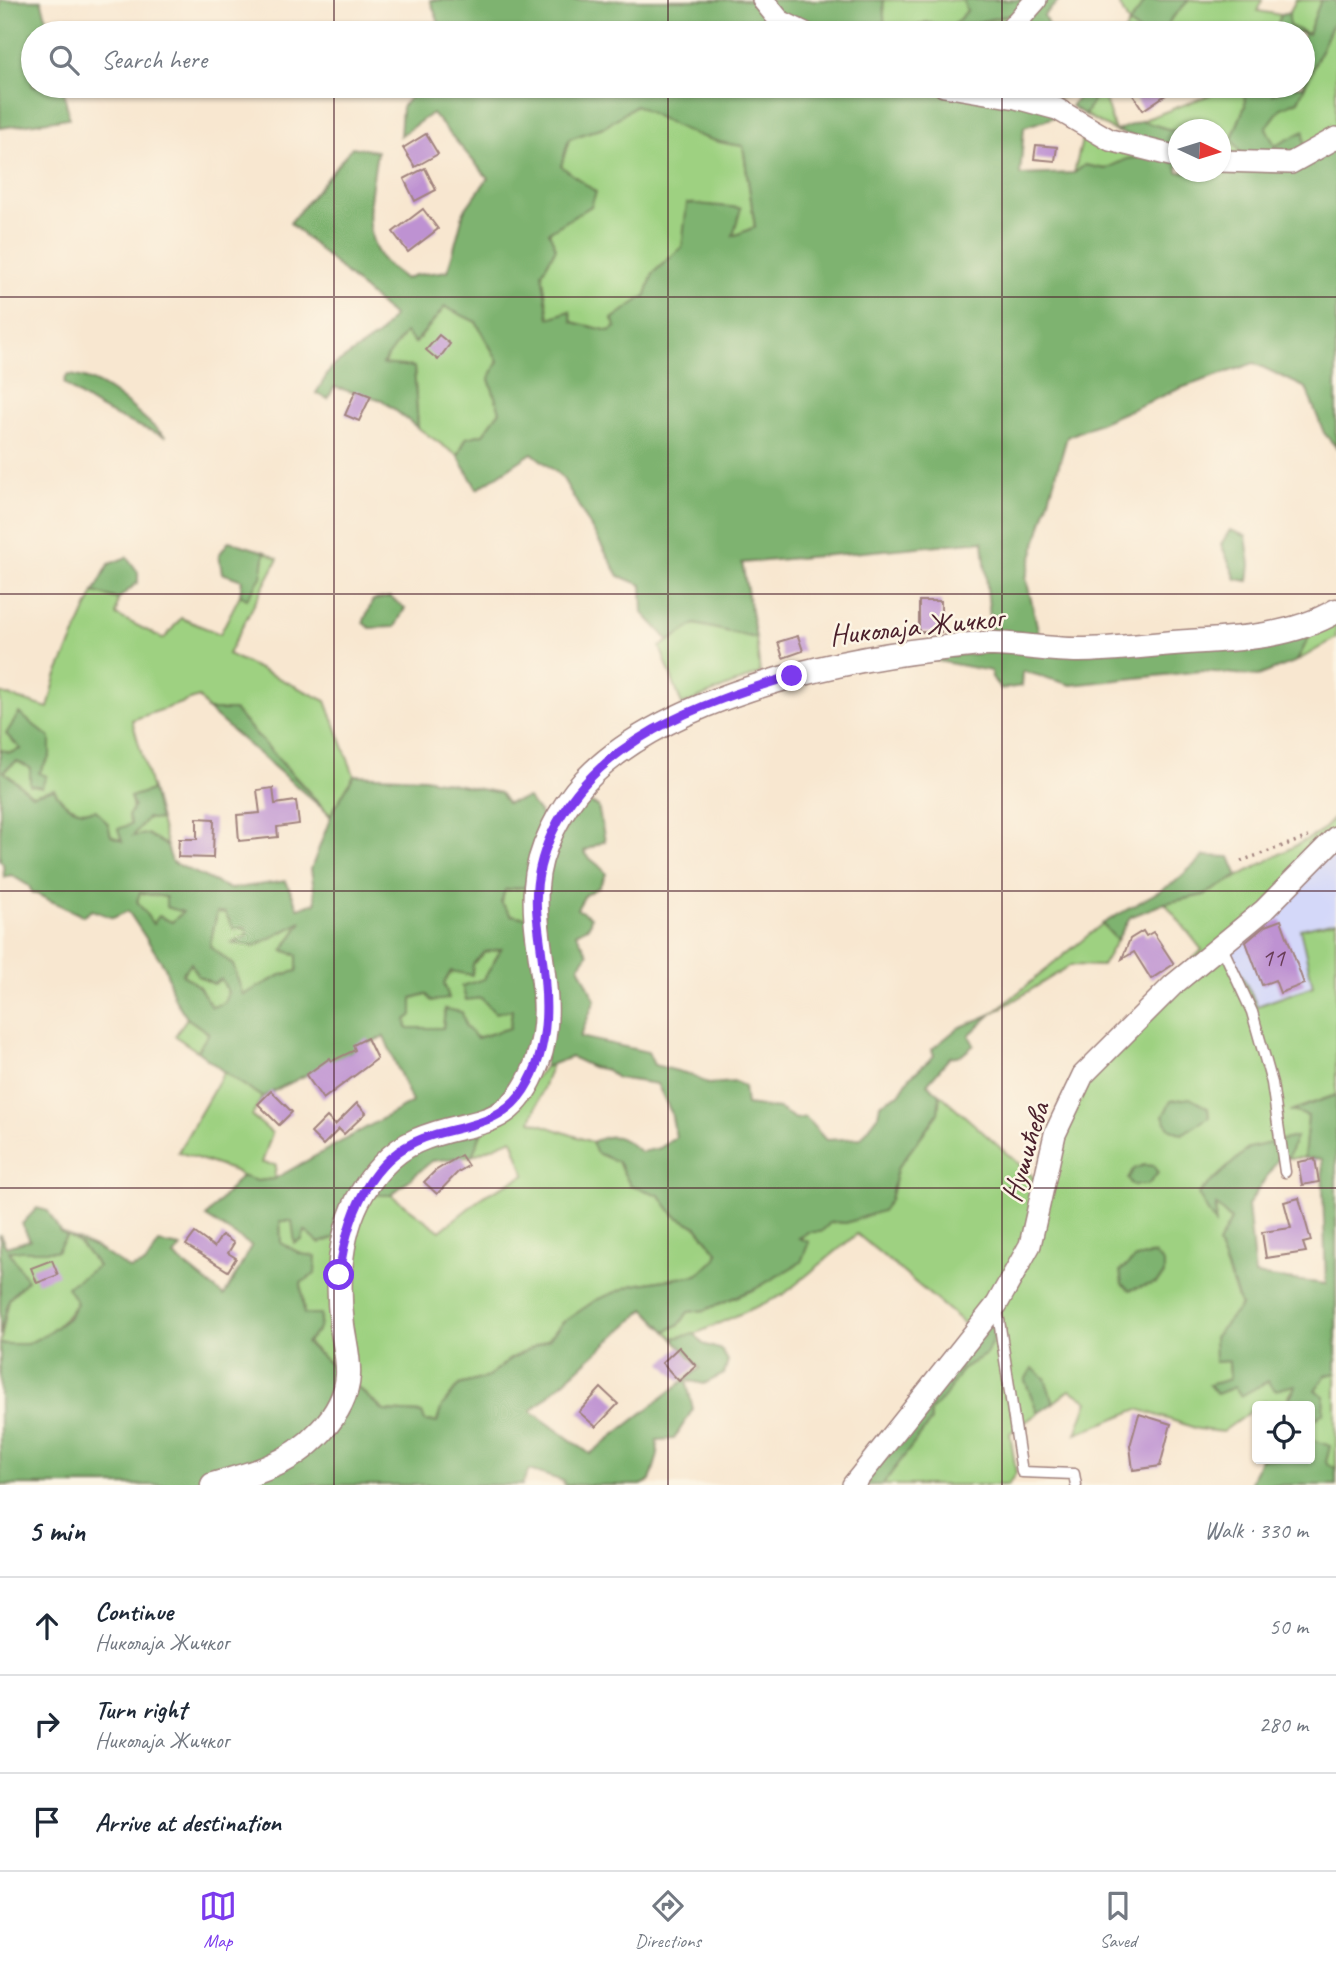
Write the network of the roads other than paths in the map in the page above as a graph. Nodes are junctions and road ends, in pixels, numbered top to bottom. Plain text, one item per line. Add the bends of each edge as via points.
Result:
1 (763, 0) edge
2 (1036, 0) edge
3 (780, 21) edge
4 (1018, 21) edge
5 (1014, 98) edge
6 (1336, 138) edge
7 (1168, 154) edge
8 (1231, 161) edge
9 (1336, 611) edge
10 (1336, 837) edge
11 (1221, 944) junction
12 (1286, 1172) dead end
13 (997, 1304) junction
14 (213, 1485) edge
15 (853, 1485) edge
16 (1076, 1485) edge

1 - 3 street
2 - 4 street
5 - 7 street via 1057,109 1110,140
6 - 8 street via 1291,163
9 - 14 street, Николаја Жичког via 1288,630 1220,640 1076,650 989,644 860,659 730,696 653,730 601,765 562,814 537,874 546,1011 542,1046 523,1092 503,1113 483,1123 418,1140 395,1154 370,1180 353,1212 341,1265 339,1298 348,1364 342,1399 323,1427 288,1458
10 - 11 street, Нушићева via 1264,910
11 - 12 lane via 1252,1012 1272,1083
11 - 13 street, Нушићева via 1083,1075 1055,1134 1030,1245
13 - 15 street, Нушићева
13 - 16 lane via 1022,1472 1074,1474

